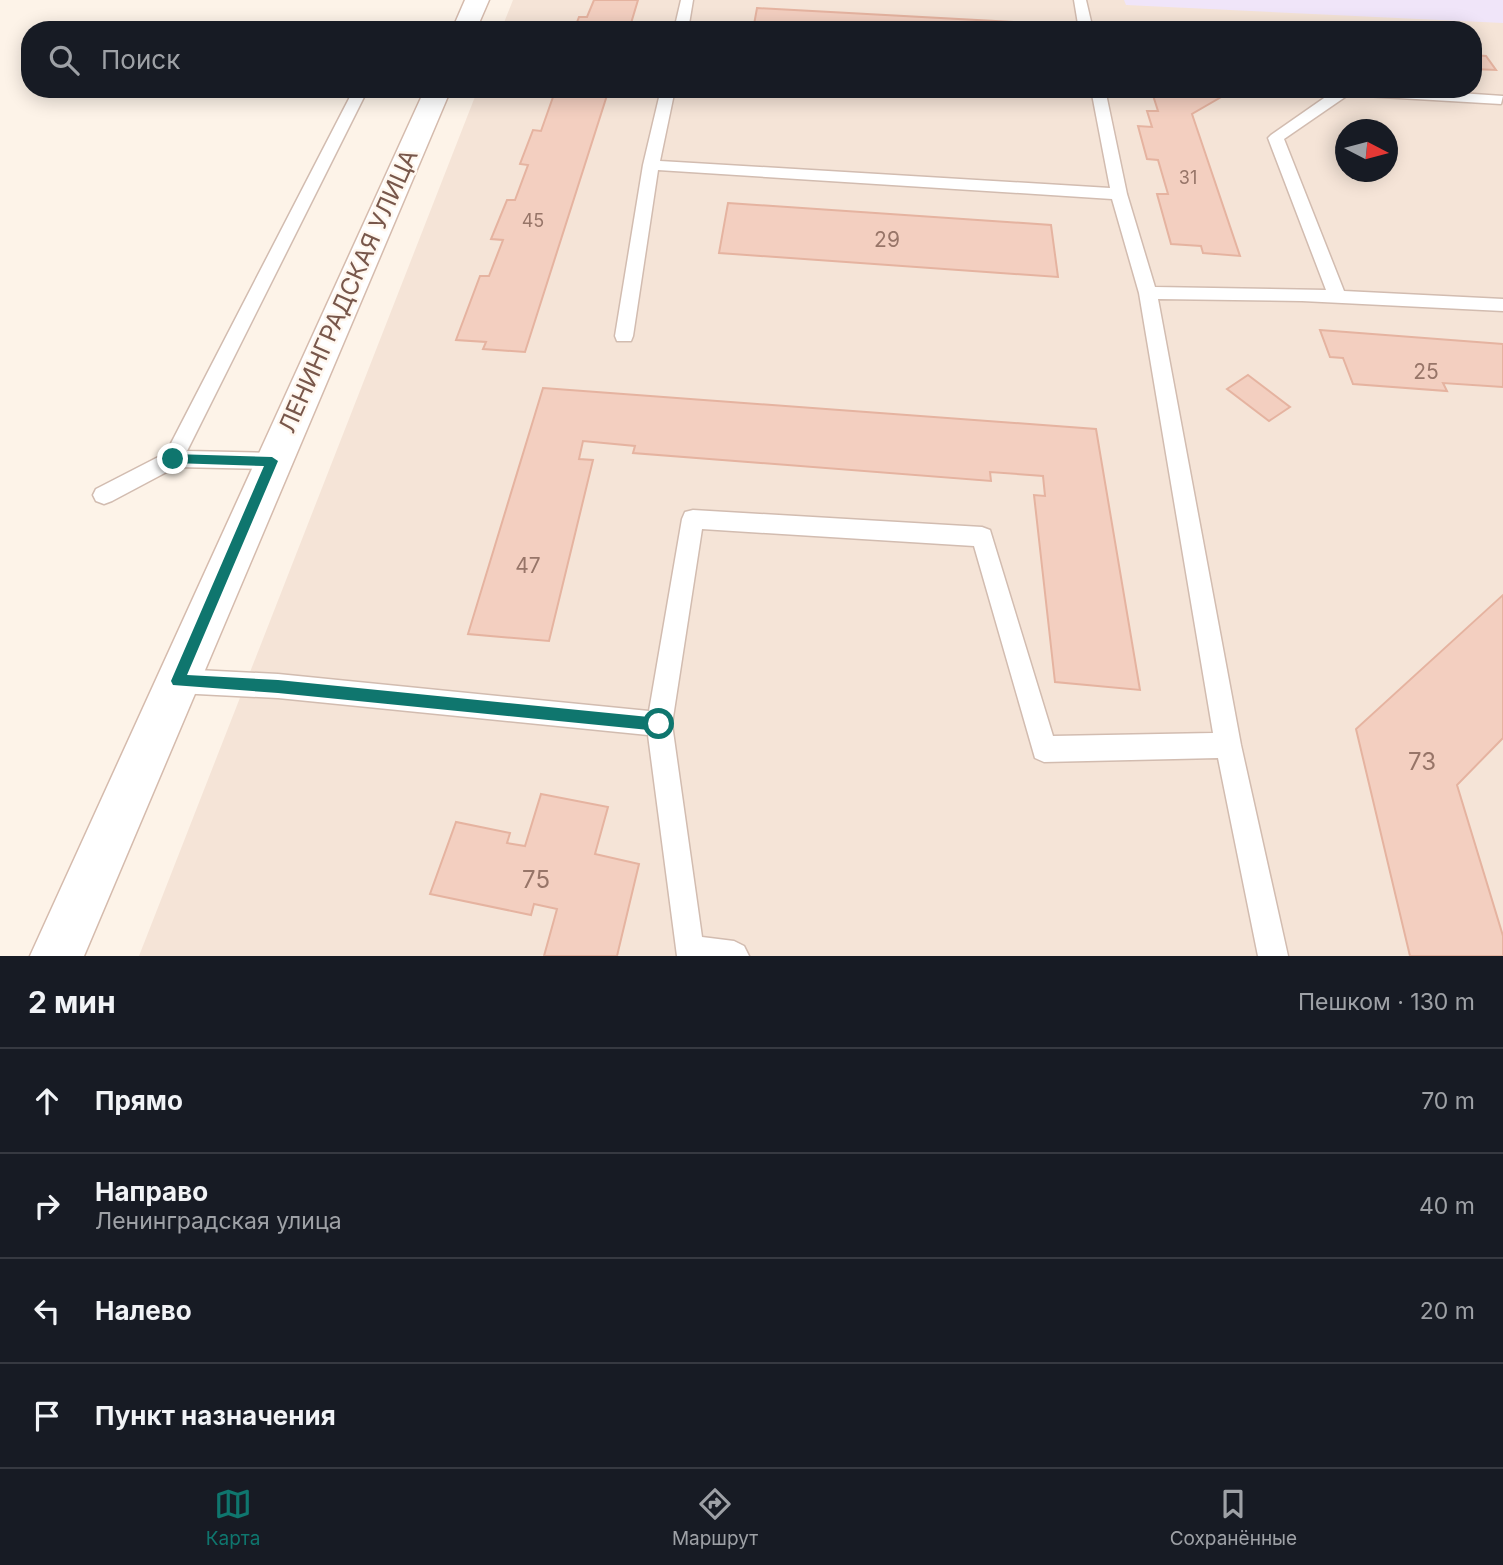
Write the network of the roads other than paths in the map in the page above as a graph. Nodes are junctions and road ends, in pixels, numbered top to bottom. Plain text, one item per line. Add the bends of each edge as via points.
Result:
1 (477, 0) edge
2 (687, 0) edge
3 (1080, 0) edge
4 (468, 21) edge
5 (683, 21) edge
6 (1084, 21) edge
7 (356, 98) edge
8 (434, 98) edge
9 (666, 98) edge
10 (1100, 98) edge
11 (1334, 98) edge
12 (1459, 98) edge
13 (1502, 101) edge
14 (651, 165) junction
15 (1119, 194) junction
16 (1148, 293) junction
17 (1338, 297) junction
18 (1503, 305) edge
19 (624, 336) dead end
20 (173, 459) junction
21 (272, 461) junction
22 (104, 495) dead end
23 (177, 681) junction
24 (659, 724) junction
25 (1228, 745) junction
26 (57, 956) edge
27 (734, 956) edge
28 (1273, 956) edge

1 - 4 street
2 - 5 lane
3 - 6 lane
7 - 20 lane
8 - 21 street, ЛЕНИНГРАДСКАЯ УЛИЦА
9 - 14 lane
10 - 15 lane
11 - 17 lane via 1276,138
12 - 13 lane
14 - 15 lane
14 - 19 lane
15 - 16 lane
16 - 17 lane
16 - 25 lane
17 - 18 lane
20 - 21 lane
20 - 22 lane
21 - 23 street, ЛЕНИНГРАДСКАЯ УЛИЦА
23 - 24 lane via 278,686
23 - 26 street, ЛЕНИНГРАДСКАЯ УЛИЦА
24 - 25 lane via 693,519 982,537 1044,749
24 - 27 lane via 689,950
25 - 28 lane

